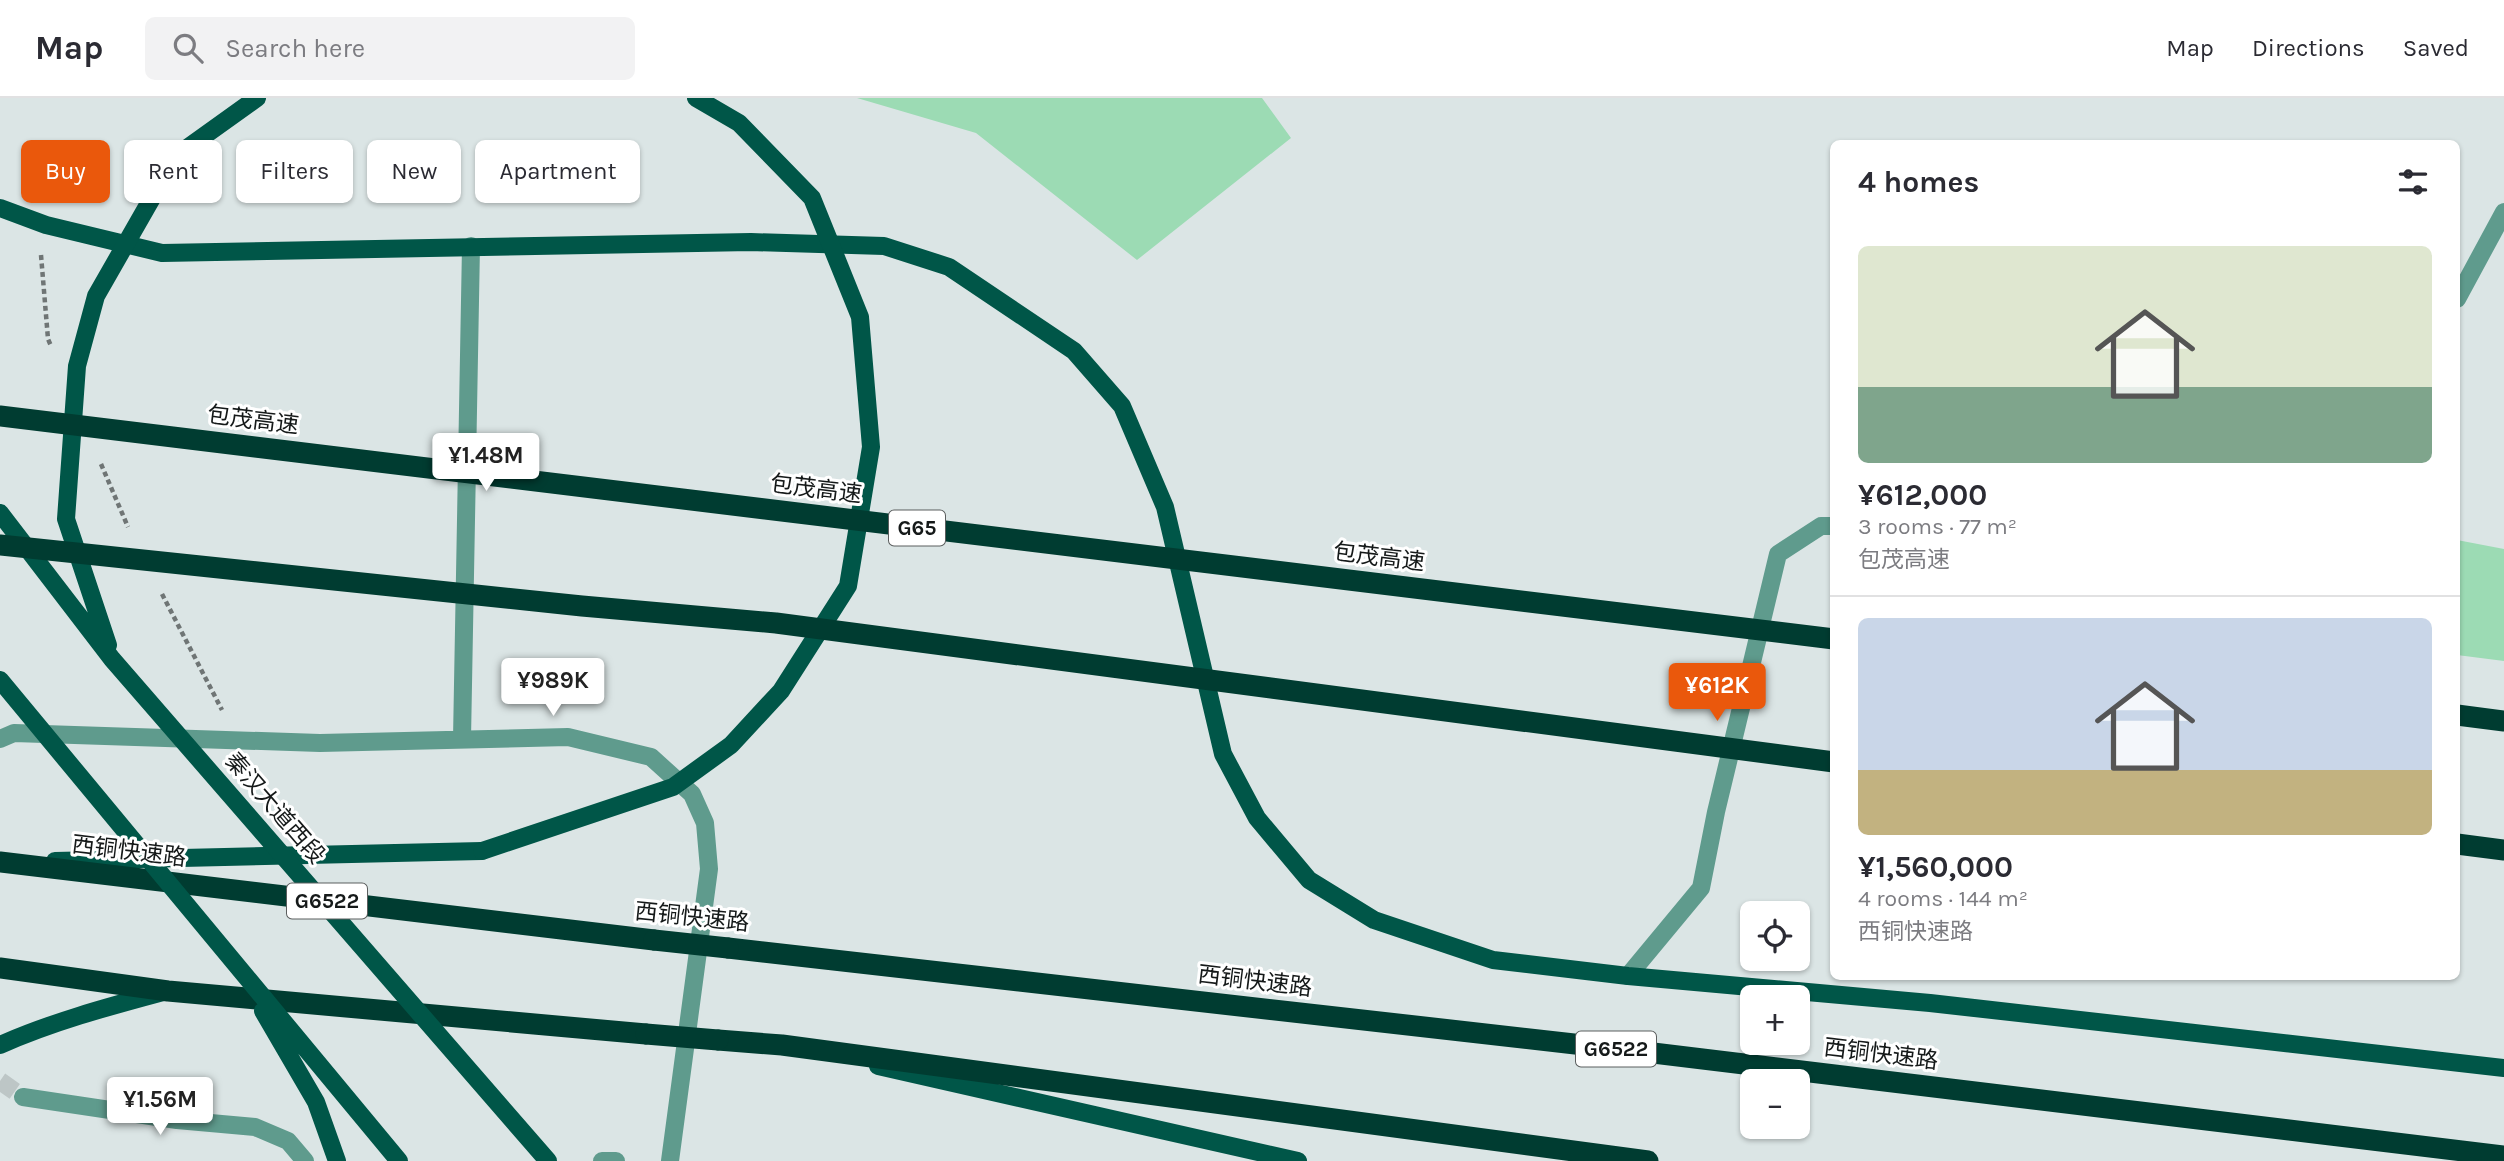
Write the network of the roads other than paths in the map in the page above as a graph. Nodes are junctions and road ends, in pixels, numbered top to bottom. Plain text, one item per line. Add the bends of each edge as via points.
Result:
1 (257, 98) edge
2 (696, 98) edge
3 (0, 208) edge
4 (2504, 212) edge
5 (471, 246) junction
6 (2460, 293) edge
7 (0, 416) edge
8 (0, 513) edge
9 (1830, 526) edge
10 (0, 545) edge
11 (1830, 639) edge
12 (112, 659) junction
13 (0, 680) edge
14 (2460, 715) edge
15 (2504, 721) edge
16 (0, 739) edge
17 (462, 739) junction
18 (1830, 761) edge
19 (2460, 844) edge
20 (2504, 850) edge
21 (3, 862) edge
22 (0, 968) edge
23 (238, 968) junction
24 (1628, 975) junction
25 (168, 991) junction
26 (0, 1045) edge
27 (782, 1045) junction
28 (2504, 1068) edge
29 (23, 1097) tunnel mouth
30 (2504, 1156) edge
31 (305, 1161) edge
32 (337, 1161) edge
33 (399, 1161) edge
34 (548, 1161) edge
35 (602, 1161) edge
36 (616, 1161) edge
37 (670, 1161) edge
38 (1298, 1161) edge
39 (1648, 1161) edge

1 - 12 main road, bridge via 176,156 96,296 77,366 66,519
2 - 21 main road, bridge via 739,123 812,198 860,317 871,447 848,586 780,691 731,745 673,787 482,851
3 - 5 main road via 162,253
4 - 6 street
5 - 17 street
5 - 24 main road via 751,242 884,246 949,267 1074,351 1122,406 1165,507 1223,754 1257,818 1309,880 1374,920 1493,960
7 - 11 highway, 包茂高速 / G65, bridge
8 - 12 main road, 秦汉大道西段, bridge
9 - 24 street via 1821,526 1778,554 1701,888
10 - 18 highway, bridge via 776,622
12 - 34 main road, 秦汉大道西段, bridge
13 - 23 main road, bridge
14 - 15 highway
16 - 17 street via 14,733 320,743
17 - 37 street via 568,737 651,757 692,794 705,823 709,869
19 - 20 highway
21 - 30 highway, 西铜快速路 / G6522, bridge
22 - 25 highway
23 - 32 main road, bridge via 316,1102
23 - 33 main road, bridge
24 - 28 main road via 1930,1003
25 - 26 main road via 48,1025
25 - 27 highway, bridge
27 - 38 main road
27 - 39 highway
29 - 31 street via 255,1127 288,1141
35 - 36 street

